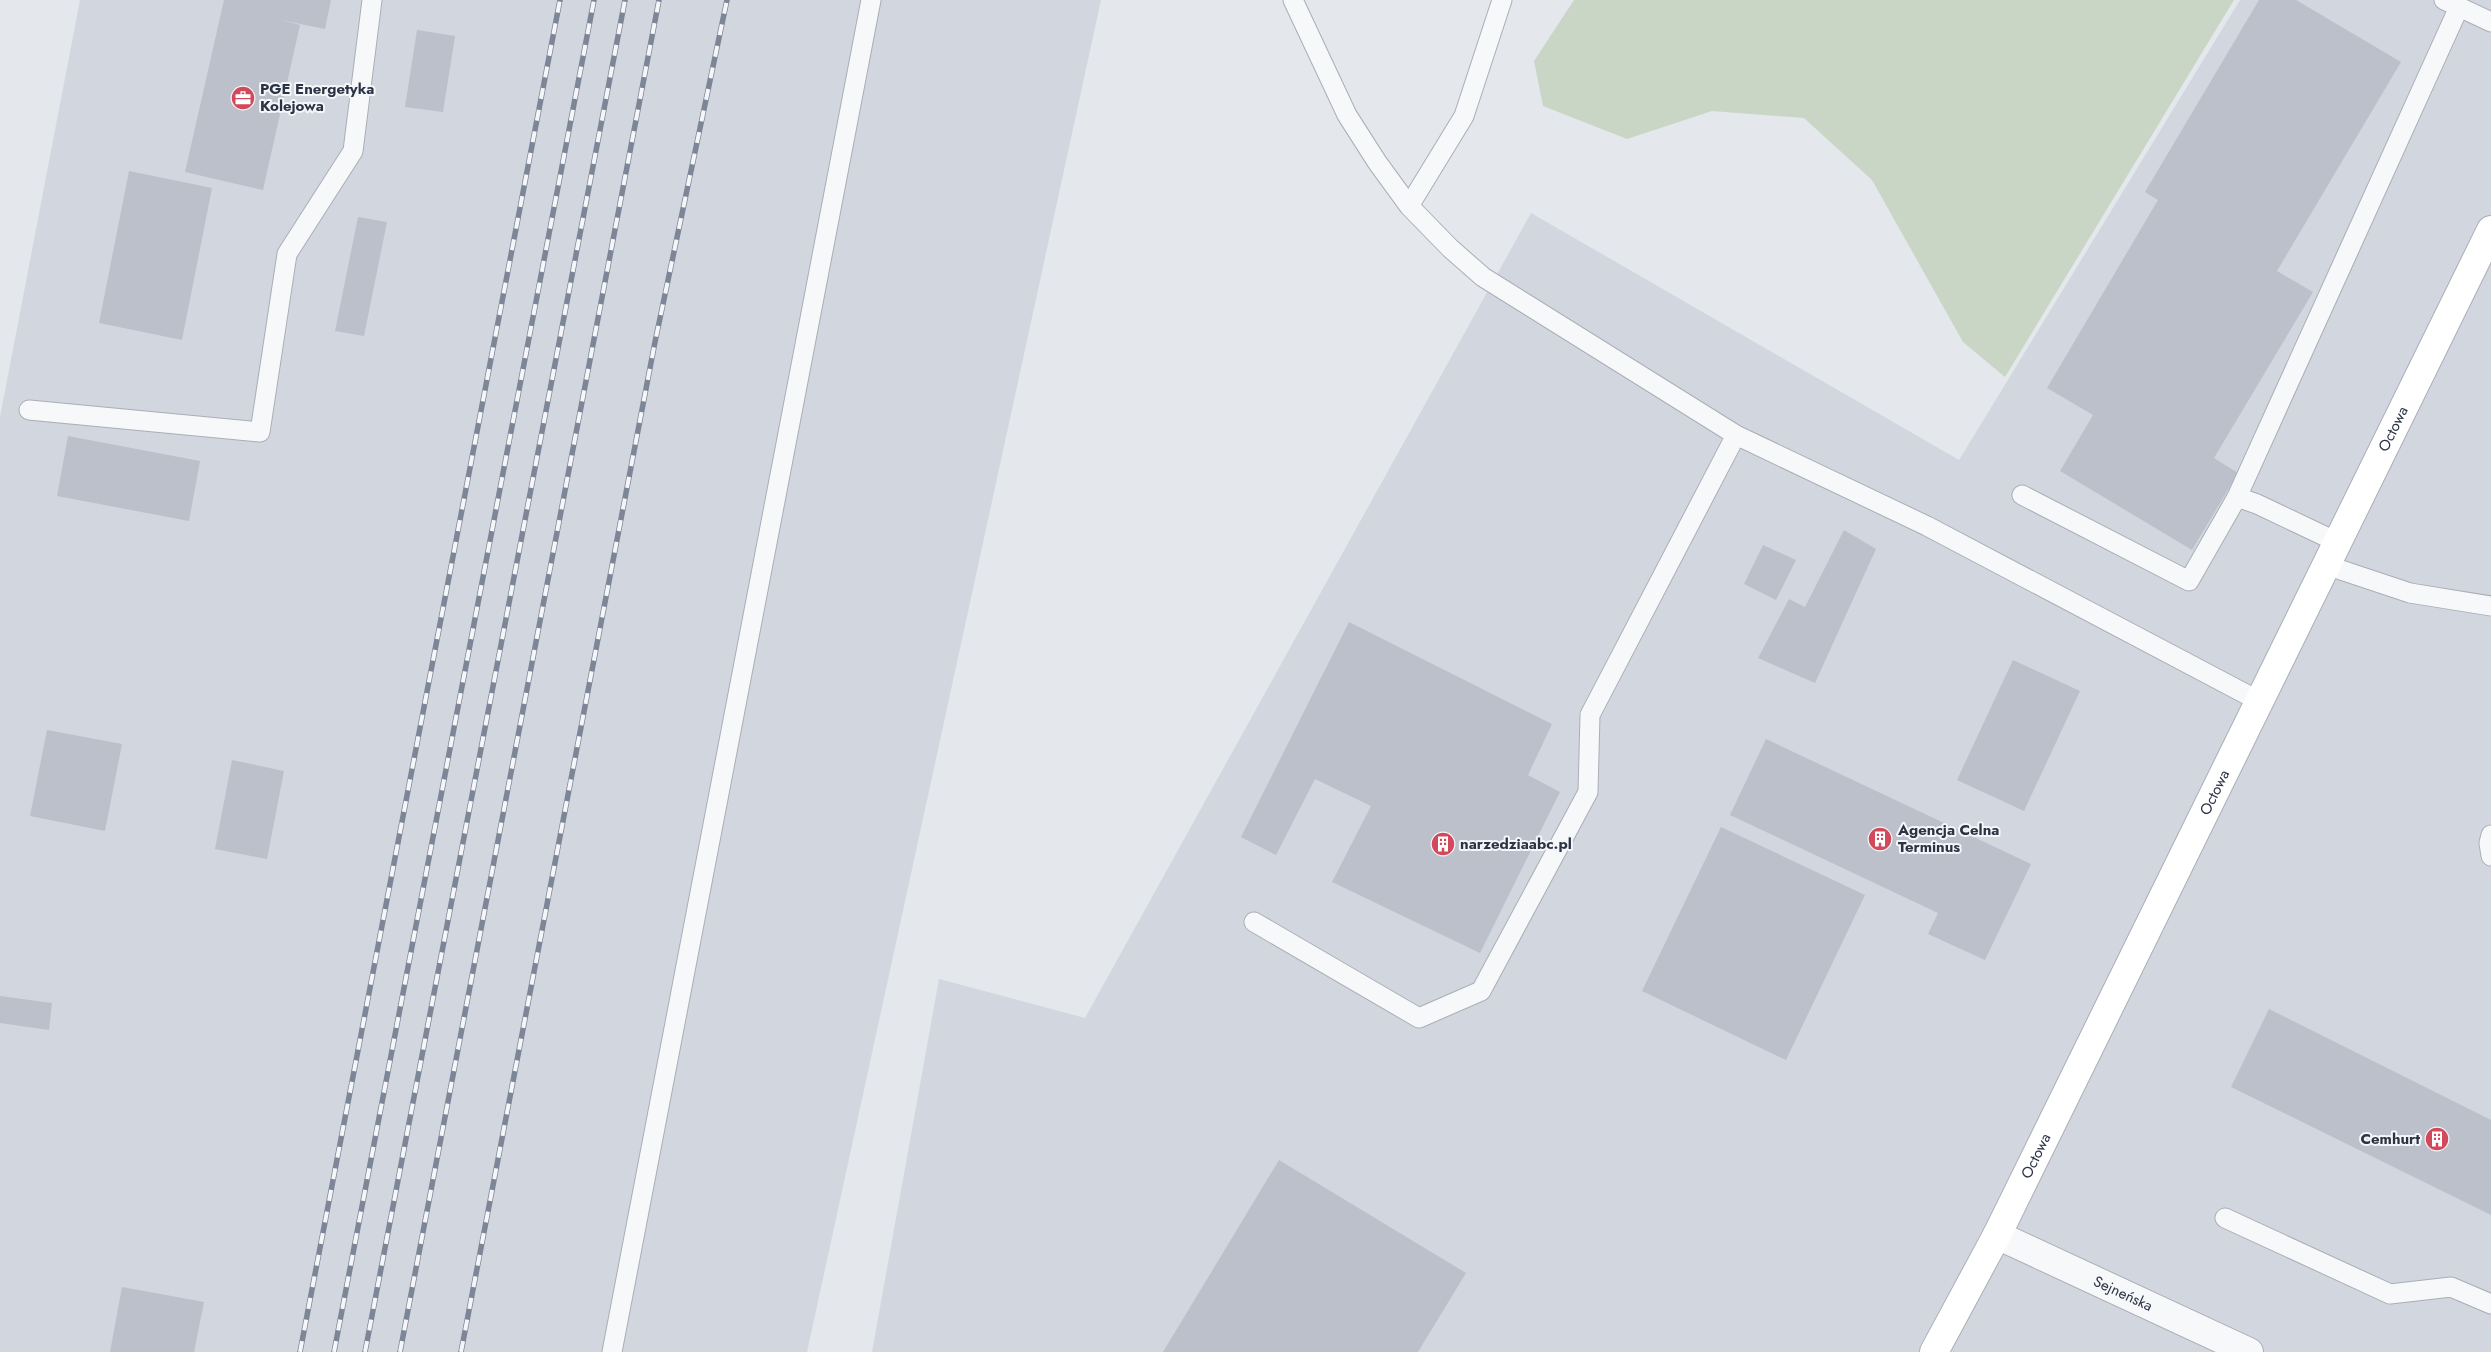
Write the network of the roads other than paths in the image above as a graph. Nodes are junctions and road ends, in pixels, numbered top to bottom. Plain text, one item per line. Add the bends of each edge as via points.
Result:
1 (372, 0) edge
2 (871, 0) edge
3 (1293, 0) edge
4 (1502, 0) edge
5 (2452, 3) edge
6 (2491, 22) edge
7 (1409, 206) junction
8 (2491, 230) edge
9 (29, 410) dead end
10 (1736, 435) junction
11 (2022, 495) dead end
12 (2237, 497) junction
13 (2331, 553) junction
14 (2491, 606) edge
15 (2258, 700) junction
16 (2491, 835) edge
17 (2491, 856) edge
18 (1254, 922) dead end
19 (2225, 1218) dead end
20 (1997, 1235) junction
21 (2491, 1304) edge
22 (612, 1352) edge
23 (1934, 1352) edge
24 (2249, 1352) edge

1 - 9 lane via 353,151 287,254 260,432
2 - 22 lane
3 - 7 lane via 1346,115
4 - 7 lane via 1464,116
5 - 6 lane
5 - 12 lane
7 - 10 lane via 1483,277
8 - 13 street, Octowa
10 - 15 lane via 1927,526
10 - 18 lane via 1590,715 1588,792 1481,991 1419,1018
11 - 12 lane via 2189,581
12 - 13 lane via 2257,504
13 - 14 lane via 2410,593
13 - 15 street, Octowa
15 - 20 street, Octowa
16 - 17 lane via 2488,843
19 - 21 lane via 2390,1294 2451,1287
20 - 23 street, Octowa
20 - 24 street, Sejneńska

